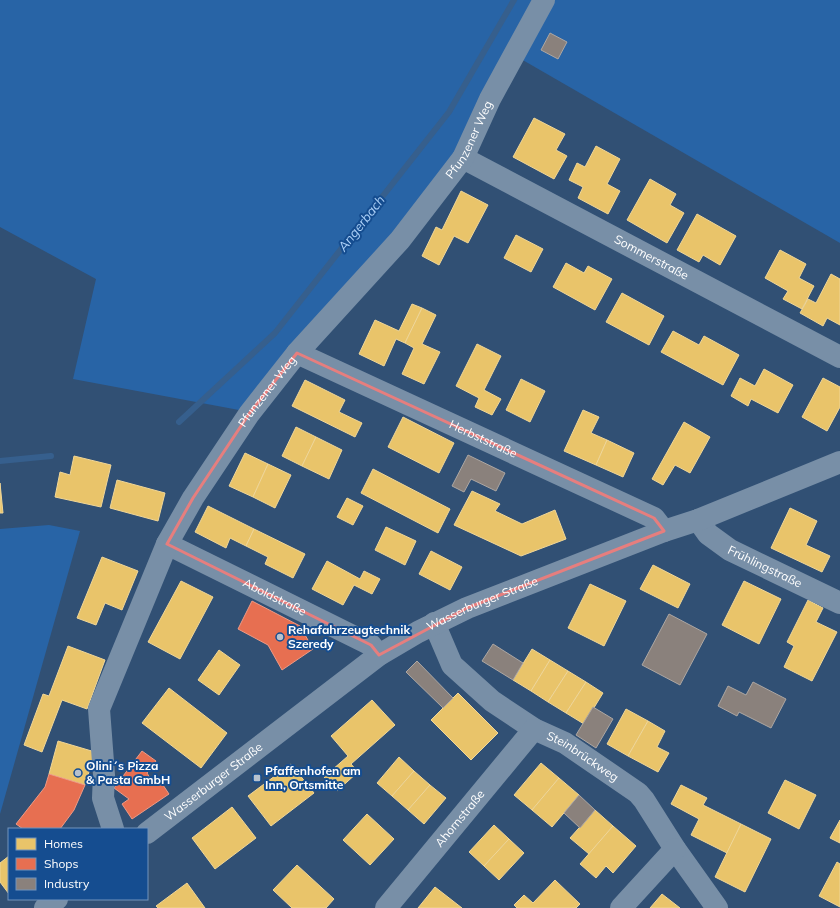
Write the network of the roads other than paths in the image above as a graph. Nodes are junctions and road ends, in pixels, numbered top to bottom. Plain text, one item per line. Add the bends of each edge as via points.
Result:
1 (544, 0) edge
2 (463, 158) junction
3 (297, 354) junction
4 (840, 357) edge
5 (840, 462) edge
6 (698, 520) junction
7 (664, 531) junction
8 (167, 544) junction
9 (840, 603) edge
10 (434, 623) junction
11 (380, 655) junction
12 (534, 729) junction
13 (113, 828) edge
14 (148, 832) edge
15 (675, 849) junction
16 (56, 900) edge
17 (45, 908) edge
18 (386, 908) edge
19 (621, 908) edge
20 (717, 908) edge

1 - 2 street, Pfunzener Weg via 490,99
2 - 3 street, Pfunzener Weg via 400,240
2 - 4 street, Sommerstraße
3 - 7 street, Herbststraße via 654,518
3 - 8 street, Pfunzener Weg via 249,414 193,498
5 - 6 street, Wasserburger Straße
6 - 7 street, Wasserburger Straße
6 - 9 street, Frühlingstraße via 708,534 730,550
7 - 10 street, Wasserburger Straße
8 - 11 street, Aboldstraße via 371,645
8 - 13 street, Pfunzener Weg via 99,709 104,775 103,798
10 - 11 street, Wasserburger Straße
10 - 12 street, Steinbrückweg via 452,665 492,701
11 - 14 street, Wasserburger Straße
12 - 15 street, Steinbrückweg via 565,743 638,793
12 - 18 street, Ahornstraße
15 - 19 street
15 - 20 street, Steinbrückweg
16 - 17 street

